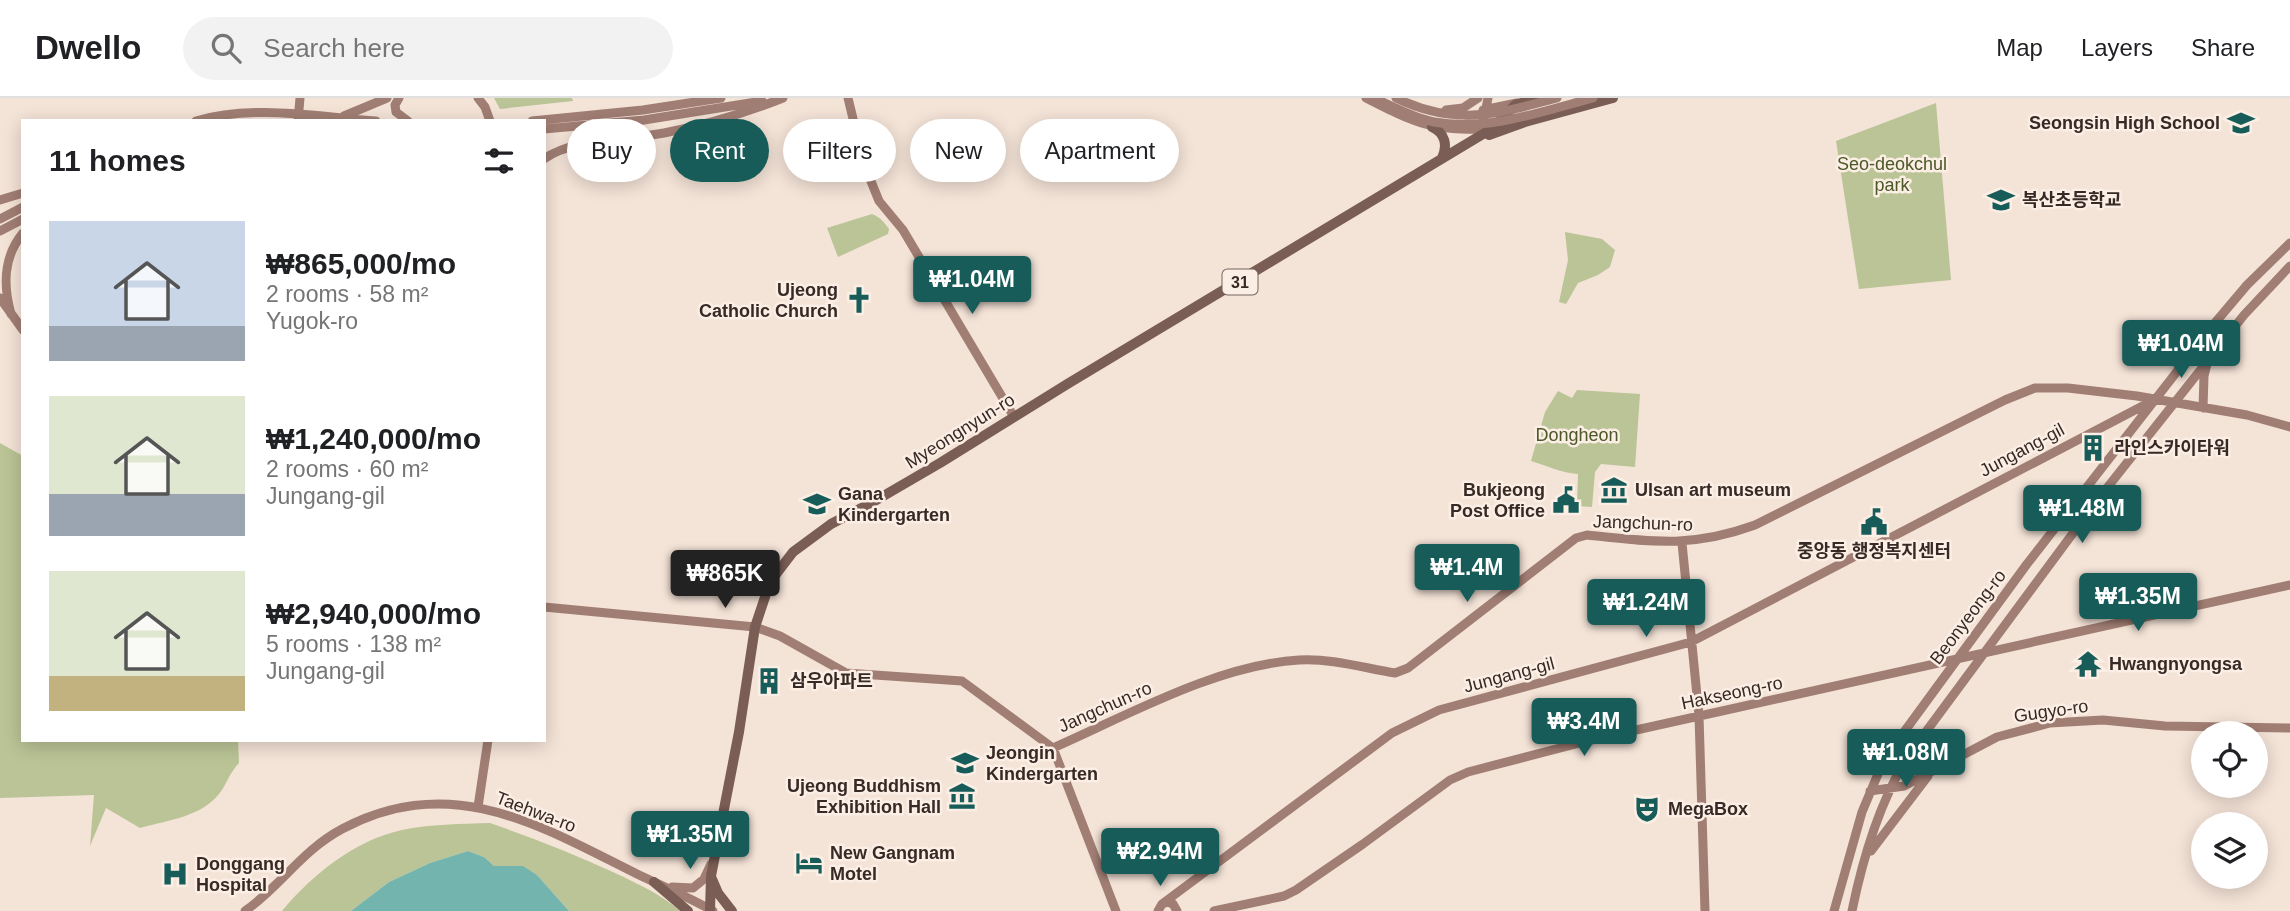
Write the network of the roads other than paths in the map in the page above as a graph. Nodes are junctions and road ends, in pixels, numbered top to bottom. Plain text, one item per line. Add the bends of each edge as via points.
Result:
1 (300, 98) edge
2 (387, 98) edge
3 (399, 98) edge
4 (478, 98) edge
5 (721, 98) edge
6 (777, 98) edge
7 (783, 98) edge
8 (848, 98) edge
9 (1366, 98) edge
10 (1374, 98) edge
11 (1396, 98) edge
12 (1406, 98) edge
13 (1478, 98) edge
14 (1488, 98) edge
15 (1537, 98) edge
16 (1557, 98) edge
17 (1593, 98) edge
18 (1613, 98) edge
19 (1508, 105) edge
20 (1446, 110) junction
21 (1487, 110) junction
22 (299, 118) edge
23 (331, 118) junction
24 (205, 119) edge
25 (346, 119) edge
26 (404, 119) edge
27 (489, 119) edge
28 (546, 122) edge
29 (1525, 122) junction
30 (560, 123) junction
31 (1506, 126) junction
32 (1432, 127) junction
33 (546, 128) edge
34 (1479, 129) junction
35 (1494, 130) junction
36 (1468, 142) junction
37 (546, 158) edge
38 (1441, 159) junction
39 (21, 193) edge
40 (0, 200) edge
41 (21, 208) edge
42 (0, 219) edge
43 (21, 220) edge
44 (0, 231) edge
45 (21, 236) edge
46 (2290, 243) edge
47 (2290, 267) edge
48 (1, 299) edge
49 (11, 314) junction
50 (21, 327) edge
51 (2188, 358) junction
52 (2209, 359) junction
53 (2202, 368) junction
54 (2115, 393) junction
55 (2156, 399) junction
56 (2174, 403) junction
57 (2203, 408) junction
58 (1014, 417) junction
59 (2121, 417) junction
60 (2290, 427) edge
61 (1682, 543) junction
62 (2290, 585) edge
63 (546, 607) edge
64 (755, 628) junction
65 (1691, 642) junction
66 (1981, 654) junction
67 (1956, 660) junction
68 (1923, 666) junction
69 (1939, 682) junction
70 (1699, 716) junction
71 (2290, 728) edge
72 (488, 742) edge
73 (1918, 742) junction
74 (1053, 748) junction
75 (1934, 770) junction
76 (1890, 789) junction
77 (1870, 791) junction
78 (478, 807) junction
79 (715, 852) junction
80 (1864, 863) junction
81 (712, 876) junction
82 (659, 884) junction
83 (1158, 908) edge
84 (711, 910) edge
85 (245, 911) edge
86 (688, 911) edge
87 (732, 911) edge
88 (1116, 911) edge
89 (1177, 911) edge
90 (1214, 911) edge
91 (1705, 911) edge
92 (1834, 911) edge
93 (1852, 911) edge

1 - 22 main road
2 - 23 main road
3 - 26 main road via 396,112
4 - 27 main road
5 - 30 main road
6 - 30 main road via 644,120
7 - 37 main road via 663,134 564,148
8 - 58 main road via 863,164 879,201 903,230
9 - 32 main road
10 - 17 main road, bridge via 1420,118 1459,125 1505,120
11 - 16 main road, bridge via 1435,113 1460,116
12 - 20 main road
13 - 20 main road via 1463,108
14 - 21 main road
15 - 19 main road
18 - 29 main road
19 - 21 main road
19 - 29 main road via 1514,119
19 - 31 main road
19 - 35 main road
20 - 21 main road
21 - 34 main road
22 - 23 main road
22 - 24 main road via 228,114
23 - 25 main road
28 - 30 main road
29 - 31 main road
29 - 35 main road
30 - 33 main road
31 - 35 main road
32 - 34 main road
32 - 38 main road via 1444,140
34 - 35 main road
34 - 36 main road
35 - 36 main road, Myeongnyun-ro
36 - 38 main road, Myeongnyun-ro / 31
38 - 58 main road, Myeongnyun-ro / 31
39 - 40 main road
41 - 42 main road
43 - 44 main road
45 - 49 main road via 11,249 6,272
46 - 51 main road, Beonyeong-ro via 2248,285
47 - 52 main road, Beonyeong-ro
48 - 49 main road
49 - 50 main road
51 - 53 main road via 2190,368
51 - 55 main road, Beonyeong-ro
52 - 53 main road, Beonyeong-ro
52 - 57 main road
53 - 56 main road, Beonyeong-ro
54 - 55 main road, Jangchun-ro
54 - 59 main road via 2126,404
54 - 61 main road, Jangchun-ro via 2035,388 1755,525 1730,535
55 - 56 main road, Jangchun-ro
55 - 59 main road, Jungang-gil
55 - 67 main road, Beonyeong-ro
56 - 57 main road, Jangchun-ro
56 - 66 main road, Beonyeong-ro
57 - 60 main road, Jangchun-ro
58 - 64 main road, Myeongnyun-ro / 31 via 805,541 770,582
59 - 65 main road, Jungang-gil
61 - 65 main road
61 - 74 main road, Jangchun-ro via 1587,535 1576,538 1402,671 1323,661 1282,662 1214,678
62 - 66 main road, Hakseong-ro
63 - 64 main road, Jangchun-ro
64 - 74 main road, Jangchun-ro via 780,636 846,673 962,681
64 - 79 main road, Myeongnyun-ro / 31
65 - 70 main road
65 - 83 main road, Jungang-gil via 1439,710 1409,724
66 - 67 main road, Hakseong-ro
66 - 73 main road, Beonyeong-ro
67 - 68 main road, Hakseong-ro
67 - 69 main road, Beonyeong-ro
68 - 69 main road
68 - 70 main road, Hakseong-ro
69 - 77 main road, Beonyeong-ro
70 - 90 main road, Hakseong-ro via 1468,772 1450,780 1296,890
70 - 91 main road
71 - 75 main road, Gugyo-ro via 2059,722 2007,733
72 - 78 main road
73 - 75 main road via 1915,763
73 - 76 main road, Beonyeong-ro
74 - 88 main road, Jangchun-ro
75 - 76 main road, Gugyo-ro
75 - 80 main road
76 - 77 main road, Gugyo-ro
76 - 80 main road, Beonyeong-ro
77 - 92 main road, Beonyeong-ro
78 - 82 main road, Taehwa-ro via 527,821
78 - 85 main road, Taehwa-ro via 407,807 357,822 304,855
79 - 81 main road, Myeongnyun-ro / 31
79 - 82 main road via 704,879 693,888
80 - 93 main road, Beonyeong-ro
81 - 84 main road, Myeongnyun-ro / 31
81 - 87 main road
82 - 84 main road, Taehwa-ro
82 - 86 main road
83 - 89 main road via 1171,902

